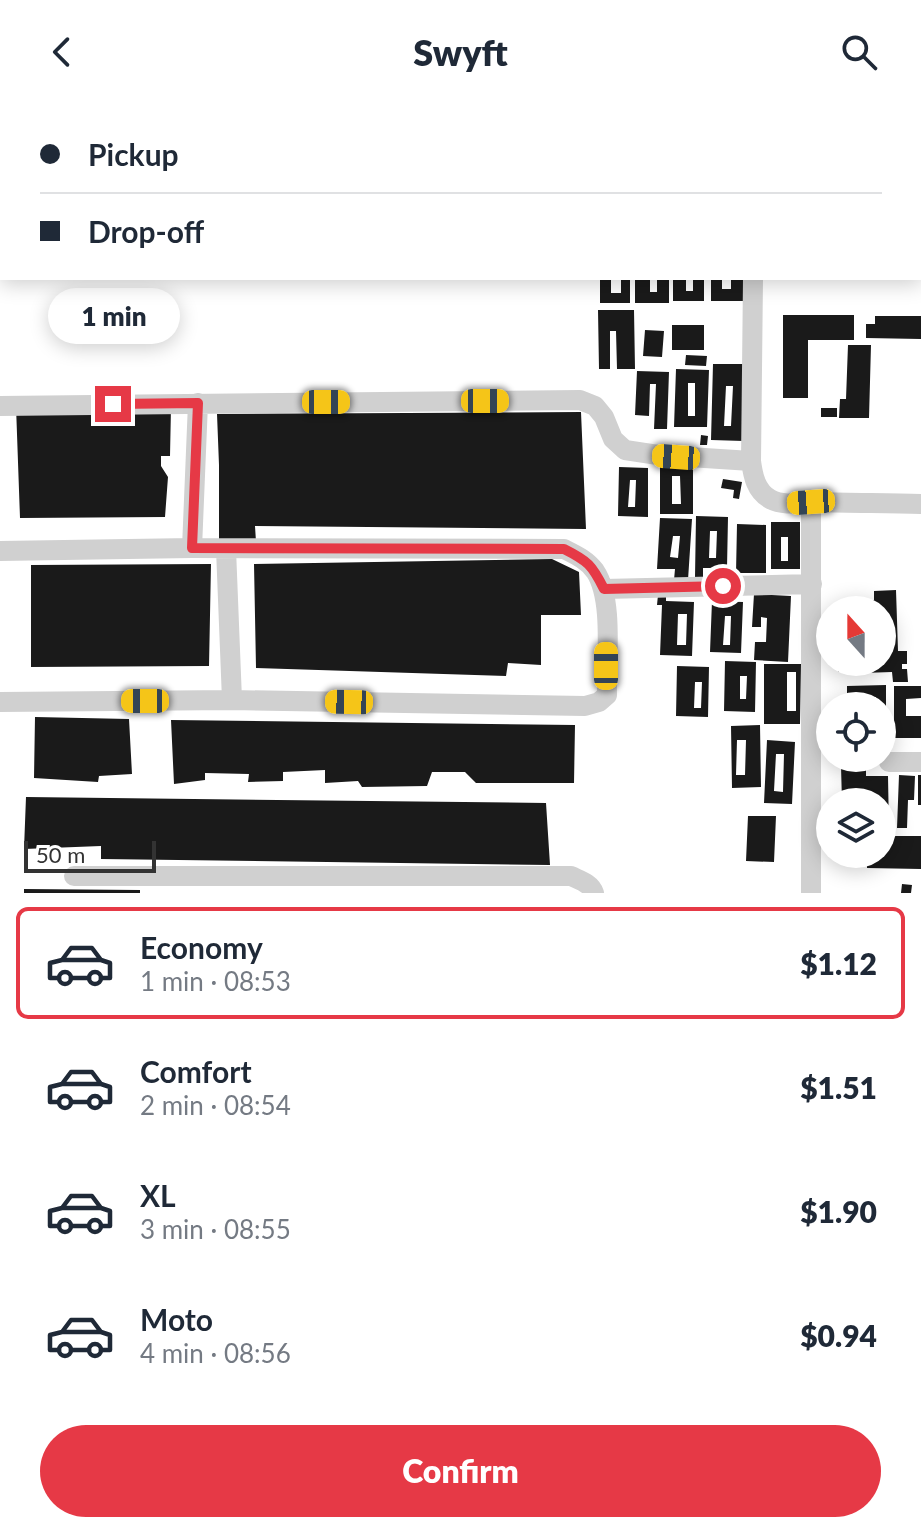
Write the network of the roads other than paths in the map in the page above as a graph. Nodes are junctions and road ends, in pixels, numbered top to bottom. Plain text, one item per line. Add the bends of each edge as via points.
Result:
1 (753, 280) edge
2 (198, 403) junction
3 (0, 406) edge
4 (751, 461) junction
5 (811, 502) junction
6 (921, 504) edge
7 (192, 548) junction
8 (226, 549) junction
9 (0, 551) edge
10 (812, 584) junction
11 (604, 589) junction
12 (232, 700) junction
13 (0, 702) edge
14 (896, 762) edge
15 (921, 762) edge
16 (74, 876) dead end
17 (594, 893) edge
18 (811, 893) edge

1 - 4 street
2 - 3 street
2 - 4 street via 580,400 595,406 625,450
2 - 7 street
4 - 5 street via 753,478 771,500
5 - 6 street
5 - 10 street
7 - 8 street
7 - 9 street
8 - 11 street via 564,549 584,559
8 - 12 street
10 - 11 street
10 - 18 street
11 - 12 street via 607,695 599,702 585,706
12 - 13 street
14 - 15 street
16 - 17 street via 571,876

